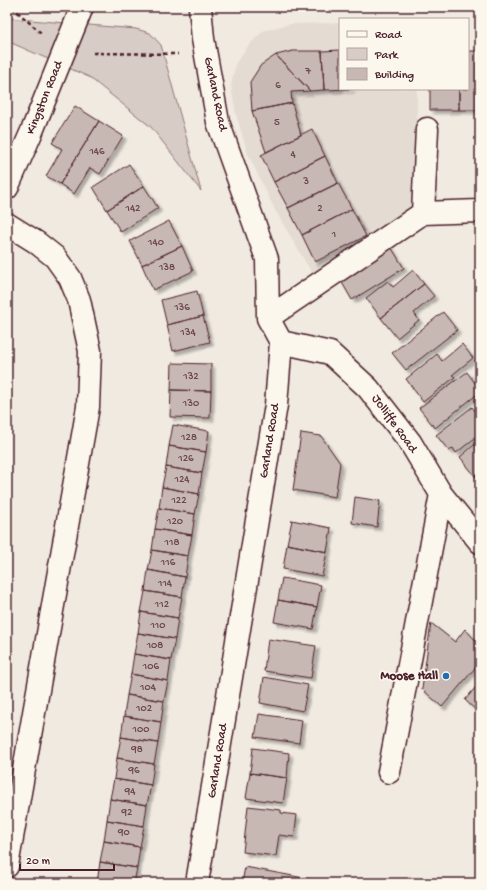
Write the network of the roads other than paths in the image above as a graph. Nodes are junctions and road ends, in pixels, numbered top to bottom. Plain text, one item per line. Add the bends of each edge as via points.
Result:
1 (82, 7) edge
2 (200, 7) edge
3 (427, 129) dead end
4 (7, 188) edge
5 (480, 211) edge
6 (424, 212) junction
7 (7, 224) edge
8 (268, 318) junction
9 (282, 342) junction
10 (441, 494) junction
11 (480, 542) edge
12 (389, 772) dead end
13 (7, 866) edge
14 (198, 883) edge

1 - 4 street, Kingston Road
2 - 8 street, Garland Road via 218,122 267,259
3 - 6 street
5 - 6 street
6 - 8 street
7 - 13 street via 36,242 55,258 70,278 79,300 90,351 88,407
8 - 9 street, Garland Road
9 - 10 street, Jolliffe Road via 330,353 368,388 410,442
9 - 14 street, Garland Road via 276,405
10 - 11 street, Jolliffe Road
10 - 12 street

